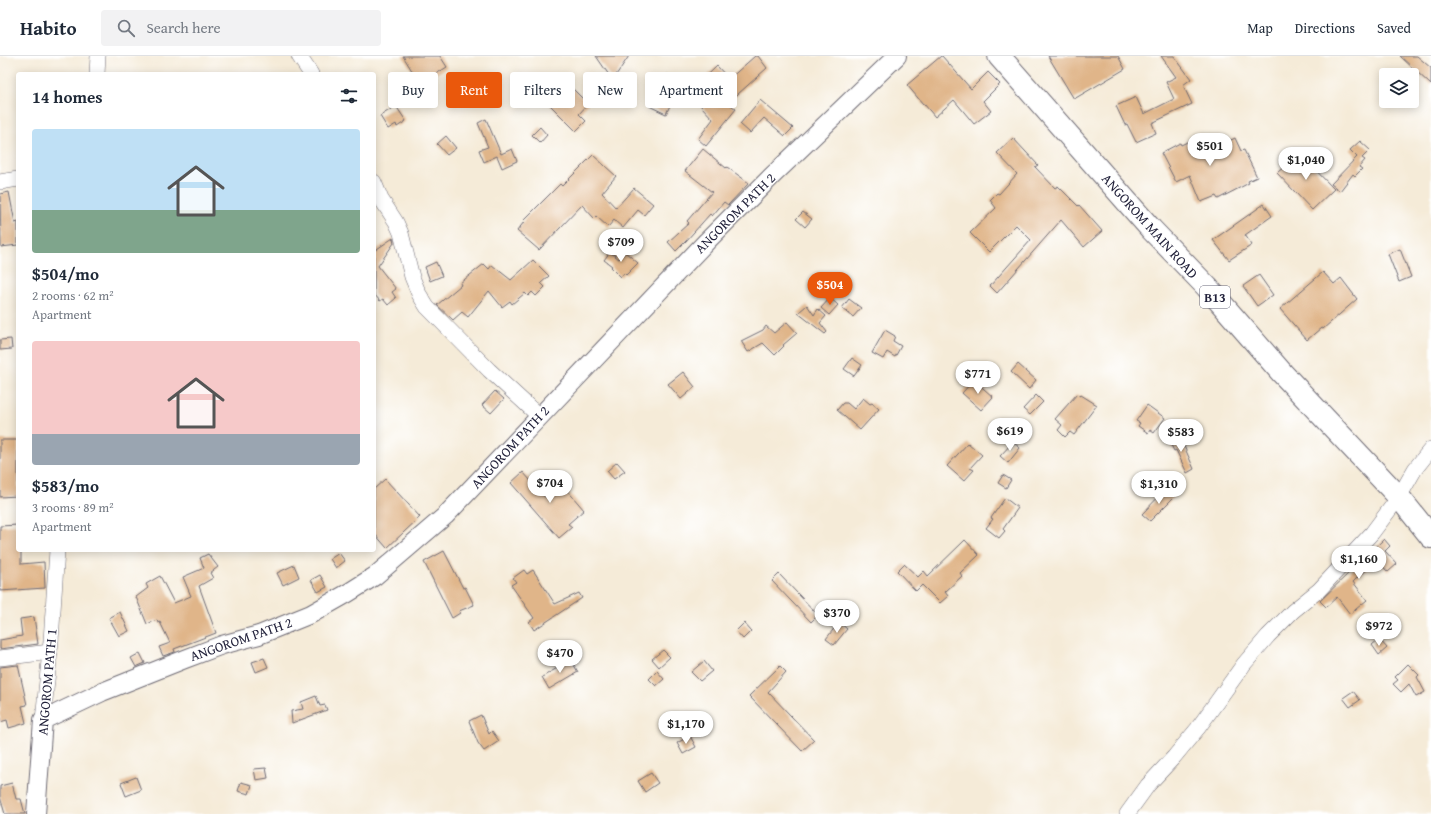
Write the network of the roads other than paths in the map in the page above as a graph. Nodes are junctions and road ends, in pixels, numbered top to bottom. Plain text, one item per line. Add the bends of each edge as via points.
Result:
1 (98, 56) edge
2 (298, 56) edge
3 (897, 56) edge
4 (999, 56) edge
5 (97, 72) edge
6 (310, 72) edge
7 (16, 179) edge
8 (0, 182) edge
9 (376, 187) edge
10 (539, 416) junction
11 (1431, 449) edge
12 (1399, 497) junction
13 (1431, 537) edge
14 (57, 552) edge
15 (50, 652) junction
16 (0, 658) edge
17 (43, 720) junction
18 (36, 814) edge
19 (1127, 814) edge

1 - 5 street
2 - 6 street
3 - 10 street, ANGOROM PATH 2 via 734,213
4 - 12 highway, ANGOROM MAIN ROAD / B13 via 1151,229
7 - 8 street
9 - 10 street via 401,233 412,277 428,307 489,370
10 - 17 street, ANGOROM PATH 2 via 445,516 375,576 348,593 283,626 185,659 102,692
11 - 12 street via 1415,469
12 - 13 highway, ANGOROM MAIN ROAD / B13
12 - 19 street via 1372,533 1343,565 1319,590 1288,616 1244,664 1198,728 1148,785
14 - 15 street, ANGOROM PATH 1
15 - 16 street
15 - 17 street, ANGOROM PATH 1
17 - 18 street, ANGOROM PATH 1

